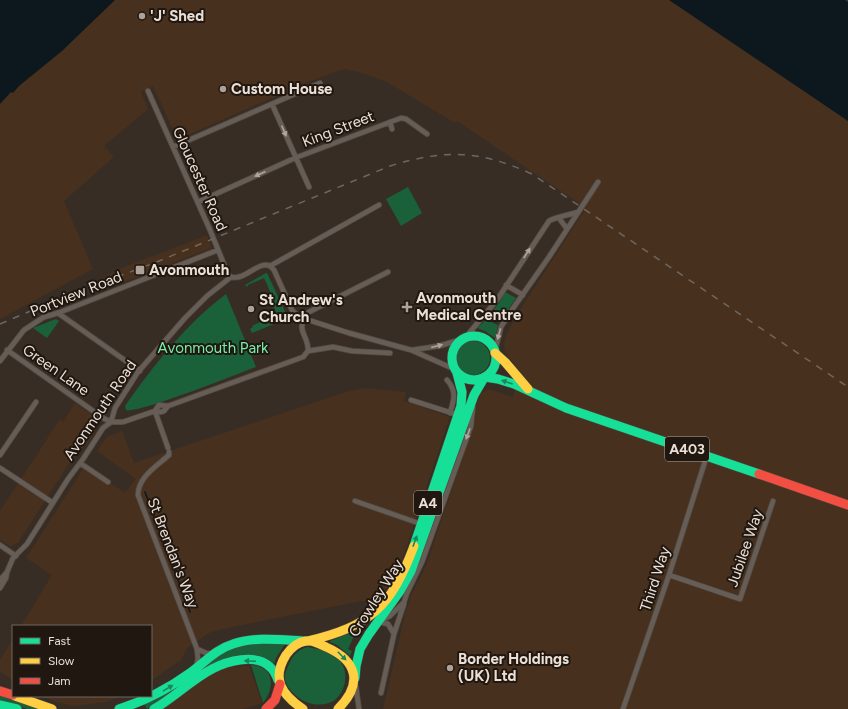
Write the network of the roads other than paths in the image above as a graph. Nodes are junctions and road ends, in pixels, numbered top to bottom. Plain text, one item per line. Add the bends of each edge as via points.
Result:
1 (320, 83) dead end
2 (148, 91) dead end
3 (272, 104) junction
4 (390, 122) junction
5 (392, 129) dead end
6 (427, 134) dead end
7 (173, 147) junction
8 (295, 158) junction
9 (598, 182) dead end
10 (309, 187) dead end
11 (198, 202) junction
12 (379, 205) dead end
13 (578, 212) junction
14 (559, 218) junction
15 (567, 229) junction
16 (218, 250) junction
17 (270, 266) junction
18 (388, 272) dead end
19 (231, 277) junction
20 (506, 285) junction
21 (523, 295) junction
22 (58, 313) junction
23 (303, 319) junction
24 (464, 338) junction
25 (8, 350) junction
26 (411, 350) junction
27 (308, 351) junction
28 (495, 352) junction
29 (390, 353) dead end
30 (0, 361) edge
31 (140, 371) junction
32 (456, 371) junction
33 (485, 377) junction
34 (447, 380) dead end
35 (528, 390) junction
36 (474, 395) junction
37 (411, 400) dead end
38 (36, 402) dead end
39 (154, 412) junction
40 (454, 414) junction
41 (110, 422) junction
42 (0, 455) edge
43 (707, 456) junction
44 (80, 462) junction
45 (0, 468) edge
46 (108, 482) dead end
47 (355, 501) dead end
48 (773, 501) dead end
49 (53, 503) junction
50 (848, 505) edge
51 (421, 524) junction
52 (0, 546) edge
53 (16, 556) junction
54 (7, 572) junction
55 (669, 575) junction
56 (0, 580) edge
57 (0, 588) edge
58 (404, 602) junction
59 (379, 622) junction
60 (394, 634) junction
61 (307, 641) junction
62 (197, 648) junction
63 (212, 654) junction
64 (195, 669) junction
65 (355, 680) junction
66 (279, 683) junction
67 (0, 691) edge
68 (381, 693) dead end
69 (12, 695) edge
70 (17, 697) edge
71 (151, 697) edge
72 (152, 697) edge
73 (0, 705) edge
74 (17, 709) edge
75 (52, 709) edge
76 (119, 709) edge
77 (154, 709) edge
78 (266, 709) edge
79 (303, 709) edge
80 (338, 709) edge
81 (360, 709) edge
82 (623, 709) edge

1 - 3 street
2 - 7 street, Gloucester Road
3 - 7 street
3 -> 8 street
4 - 5 street, King Street
4 - 6 street, King Street via 404,118
4 - 8 street, King Street
7 - 11 street, Gloucester Road
8 - 10 street
8 -> 11 street, King Street
9 - 13 street
11 - 16 street, Gloucester Road
12 - 17 street
13 - 14 street
13 - 15 street
14 - 15 street
20 -> 14 street via 547,224
15 - 21 street
16 - 19 street, Gloucester Road
16 - 22 street, Portview Road
17 - 19 street via 264,265 239,277
17 - 23 street via 294,313
18 - 23 street via 309,312
19 - 31 street, Avonmouth Road via 185,318
20 - 21 street
20 - 24 street
21 -> 28 street via 501,328
22 - 25 street, Portview Road via 44,317 28,327
22 - 31 street
23 - 26 street
23 - 27 street via 302,331
26 -> 24 street via 439,346
24 - 28 highway via 483,338
24 - 32 highway via 453,350 452,358
25 - 30 street, Portview Road
25 - 41 street, Green Lane
26 - 32 street
27 - 29 street via 333,347
27 - 39 street via 303,357 168,406 159,405
28 - 33 highway via 495,365
28 - 35 highway, A403
31 - 41 street, Avonmouth Road via 115,408
32 - 33 highway via 463,378 470,380
32 - 40 highway, Crowley Way / A4 via 462,396
35 -> 33 highway, A403
33 - 36 highway, Crowley Way / A4
34 - 40 street via 453,388
35 - 43 highway, A403 via 566,408
36 -> 58 street via 471,426 422,562
36 - 59 highway, Crowley Way / A4 via 411,571
37 - 40 street
38 - 42 street
39 - 41 street via 123,422
39 - 62 street, St Brendan's Way via 169,455 140,483 138,495
40 - 51 highway, Crowley Way / A4
41 - 44 street, Avonmouth Road
43 - 50 highway, A403
43 - 55 street, Third Way
44 - 46 street
44 - 49 street, Avonmouth Road
45 - 49 street
47 - 51 street
48 - 55 street, Jubilee Way via 740,599
49 - 53 street, Avonmouth Road via 27,544
61 -> 51 highway, Crowley Way / A4 via 348,629 378,610 401,576
52 - 53 street
53 - 54 street, Avonmouth Road
54 - 56 street, Avonmouth Road
54 - 57 street, Avonmouth Road
55 - 82 street, Third Way
58 - 59 street via 390,616
58 - 60 street
59 - 60 street via 388,624
59 - 65 highway, Crowley Way / A4 via 360,649
60 - 68 street
61 - 63 highway, A4 via 246,641 227,646
61 -> 65 highway via 327,646 339,653 352,668
61 - 66 highway via 289,651 282,664
62 - 63 street
62 - 64 street, St Brendan's Way via 198,659
63 - 64 highway, A4
72 -> 64 highway, A4
65 - 80 highway, Crowley Way via 350,697
65 - 81 street
66 -> 77 highway via 272,669 263,662 234,661 208,671
66 - 78 highway via 275,700
66 - 79 highway via 294,704
67 - 69 highway
70 - 75 highway
76 -> 71 highway, A4
73 - 74 highway

